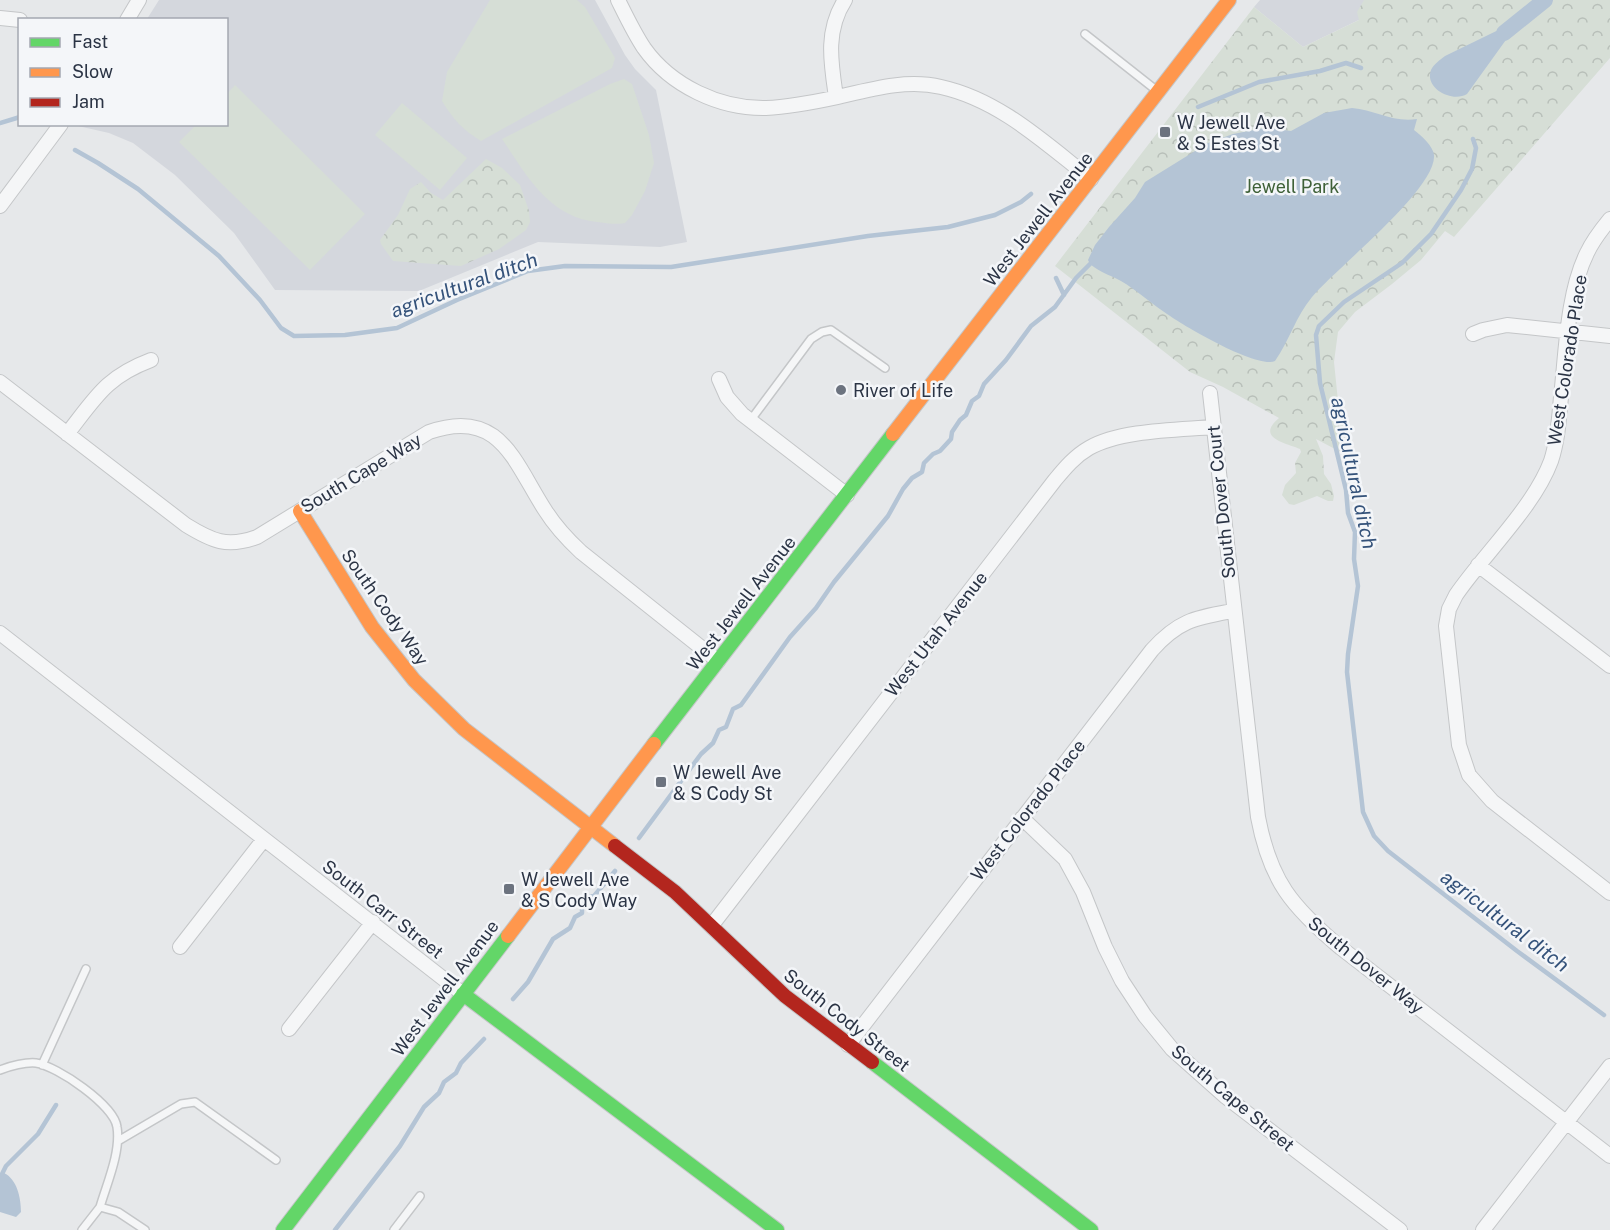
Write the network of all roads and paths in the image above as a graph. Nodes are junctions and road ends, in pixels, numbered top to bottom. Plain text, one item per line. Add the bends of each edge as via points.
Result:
1 (139, 0) edge
2 (618, 0) edge
3 (845, 0) edge
4 (1229, 0) edge
5 (0, 18) edge
6 (128, 18) edge
7 (18, 20) edge
8 (1085, 34) dead end
9 (1159, 92) junction
10 (836, 97) junction
11 (60, 126) edge
12 (1092, 179) junction
13 (0, 206) edge
14 (1610, 219) edge
15 (1568, 331) junction
16 (1473, 334) dead end
17 (1610, 336) edge
18 (151, 360) dead end
19 (885, 368) dead end
20 (719, 380) dead end
21 (0, 382) edge
22 (1210, 393) dead end
23 (750, 421) junction
24 (1213, 427) junction
25 (67, 434) junction
26 (847, 495) junction
27 (300, 511) junction
28 (1478, 565) junction
29 (1233, 611) junction
30 (0, 633) edge
31 (718, 661) junction
32 (1610, 666) edge
33 (1022, 818) junction
34 (591, 827) junction
35 (264, 839) junction
36 (1610, 893) edge
37 (373, 922) junction
38 (712, 925) junction
39 (180, 947) dead end
40 (86, 969) dead end
41 (463, 994) junction
42 (289, 1029) dead end
43 (848, 1045) junction
44 (42, 1065) junction
45 (1610, 1066) edge
46 (0, 1070) edge
47 (1565, 1122) junction
48 (118, 1141) junction
49 (1610, 1156) edge
50 (276, 1160) dead end
51 (420, 1196) dead end
52 (100, 1207) junction
53 (82, 1230) edge
54 (145, 1230) edge
55 (283, 1230) edge
56 (393, 1230) edge
57 (777, 1230) edge
58 (1091, 1230) edge
59 (1400, 1230) edge
60 (1484, 1230) edge

1 - 6 street
2 - 10 street via 657,63 702,94 730,104 764,108
3 - 10 street via 830,40
4 - 9 main road, West Jewell Avenue
5 - 7 street
8 - 9 lane
9 - 12 main road, West Jewell Avenue
10 - 12 street via 899,85 928,85 959,92 1001,111
11 - 13 street
12 - 26 main road, West Jewell Avenue
14 - 15 street, West Colorado Place via 1594,239 1581,267
15 - 16 street via 1507,325
15 - 17 street
15 - 28 street, West Colorado Place via 1558,430 1550,463 1527,503
18 - 25 street via 113,379
19 - 23 lane via 831,330 822,332 811,339
20 - 23 street via 731,403
21 - 25 street, South Cape Way
22 - 24 street, South Dover Court
23 - 26 street
24 - 29 street, South Dover Court
24 - 38 street, West Utah Avenue via 1114,437 1088,448 1071,462
25 - 27 street, South Cape Way via 213,540 246,541
26 - 31 main road, West Jewell Avenue
27 - 31 street, South Cape Way via 429,432 451,425 480,430 509,450 546,511 581,552
27 - 34 main road, South Cody Way via 378,634 413,680 464,729
28 - 32 street
28 - 36 street, West Colorado Place via 1453,600 1446,626 1461,755 1469,775 1483,793
29 - 33 street, West Colorado Place via 1189,620 1162,639
29 - 47 street, South Dover Way via 1258,817 1264,848 1280,884 1321,932
30 - 35 street, South Carr Street
31 - 34 main road, West Jewell Avenue
33 - 43 street, West Colorado Place
33 - 59 street, South Cape Street via 1065,859 1122,981 1172,1050 1226,1097
34 - 38 main road, South Cody Street
34 - 41 main road, West Jewell Avenue
35 - 37 street, South Carr Street
35 - 39 street
37 - 41 street, South Carr Street
37 - 42 street
38 - 43 main road, South Cody Street via 758,972
40 - 44 lane
41 - 55 main road, West Jewell Avenue
41 - 57 main road, South Carr Street
43 - 58 main road, South Cody Street
44 - 46 lane via 24,1064
44 - 48 lane via 102,1104 117,1123
45 - 47 street
47 - 49 street
47 - 60 street
48 - 50 lane via 181,1104 195,1102
48 - 52 lane
51 - 56 lane
52 - 53 lane
52 - 54 lane via 118,1212

